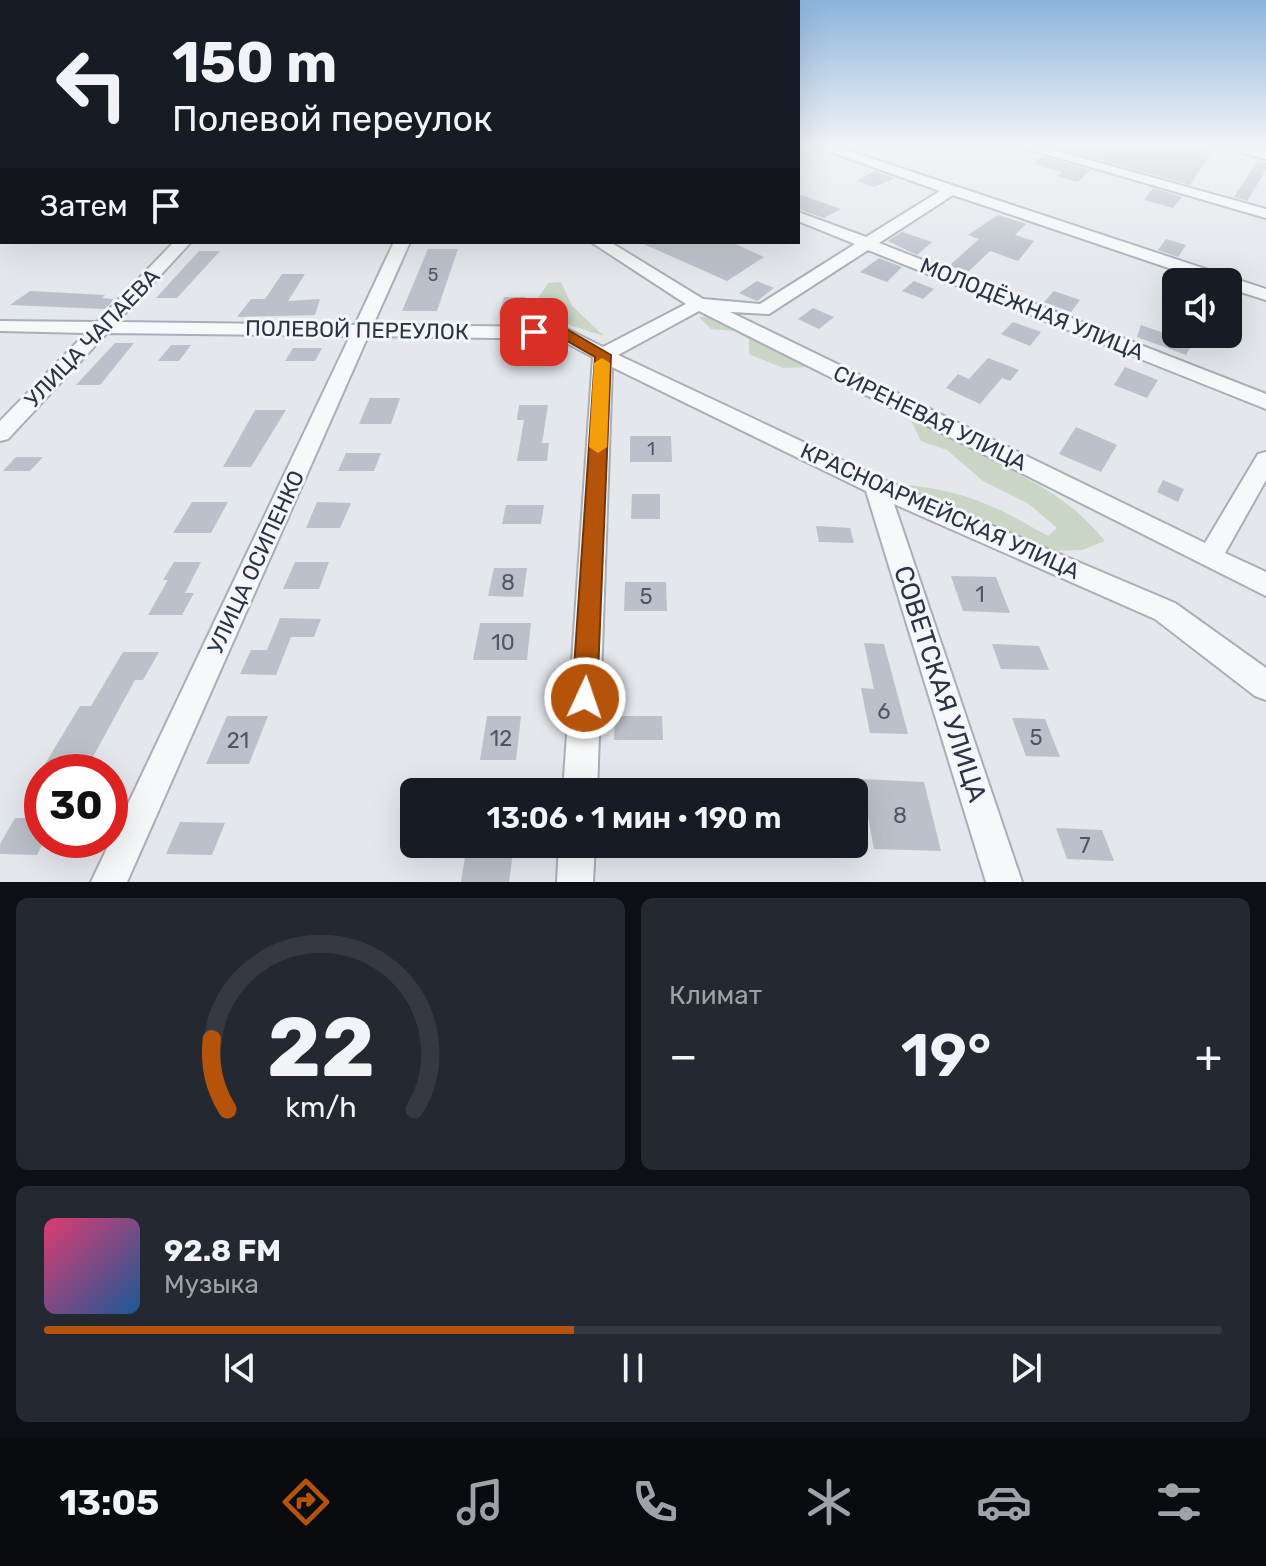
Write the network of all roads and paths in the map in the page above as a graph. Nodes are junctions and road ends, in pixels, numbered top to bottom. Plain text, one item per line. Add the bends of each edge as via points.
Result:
1 (943, 187) edge
2 (1170, 187) edge
3 (951, 190) junction
4 (1266, 214) edge
5 (800, 217) edge
6 (181, 244) edge
7 (401, 244) edge
8 (602, 244) edge
9 (870, 245) junction
10 (1185, 268) edge
11 (1242, 287) edge
12 (1266, 295) edge
13 (699, 304) junction
14 (0, 326) edge
15 (103, 327) junction
16 (363, 329) junction
17 (603, 355) junction
18 (1266, 402) edge
19 (0, 434) edge
20 (1266, 460) edge
21 (876, 486) junction
22 (1210, 556) junction
23 (1266, 585) edge
24 (1266, 686) edge
25 (581, 778) edge
26 (576, 858) edge
27 (109, 882) edge
28 (575, 882) edge
29 (1004, 882) edge

1 - 3 street
2 - 4 street
3 - 9 street
3 - 10 street
5 - 9 street, МОЛОДЁЖНАЯ УЛИЦА
6 - 15 street, УЛИЦА ЧАПАЕВА
7 - 16 street, УЛИЦА ОСИПЕНКО
8 - 13 street, СИРЕНЕВАЯ УЛИЦА
9 - 13 street via 763,310
9 - 18 street, МОЛОДЁЖНАЯ УЛИЦА
11 - 12 street
13 - 17 street
13 - 22 street, СИРЕНЕВАЯ УЛИЦА
14 - 15 street, ПОЛЕВОЙ ПЕРЕУЛОК
15 - 16 street, ПОЛЕВОЙ ПЕРЕУЛОК
15 - 19 street, УЛИЦА ЧАПАЕВА
16 - 17 street, ПОЛЕВОЙ ПЕРЕУЛОК via 563,333
16 - 27 street, УЛИЦА ОСИПЕНКО
17 - 21 street, КРАСНОАРМЕЙСКАЯ УЛИЦА
17 - 25 street
20 - 22 street
21 - 24 street, КРАСНОАРМЕЙСКАЯ УЛИЦА via 1165,611
21 - 29 street, СОВЕТСКАЯ УЛИЦА
22 - 23 street, СИРЕНЕВАЯ УЛИЦА
26 - 28 street

